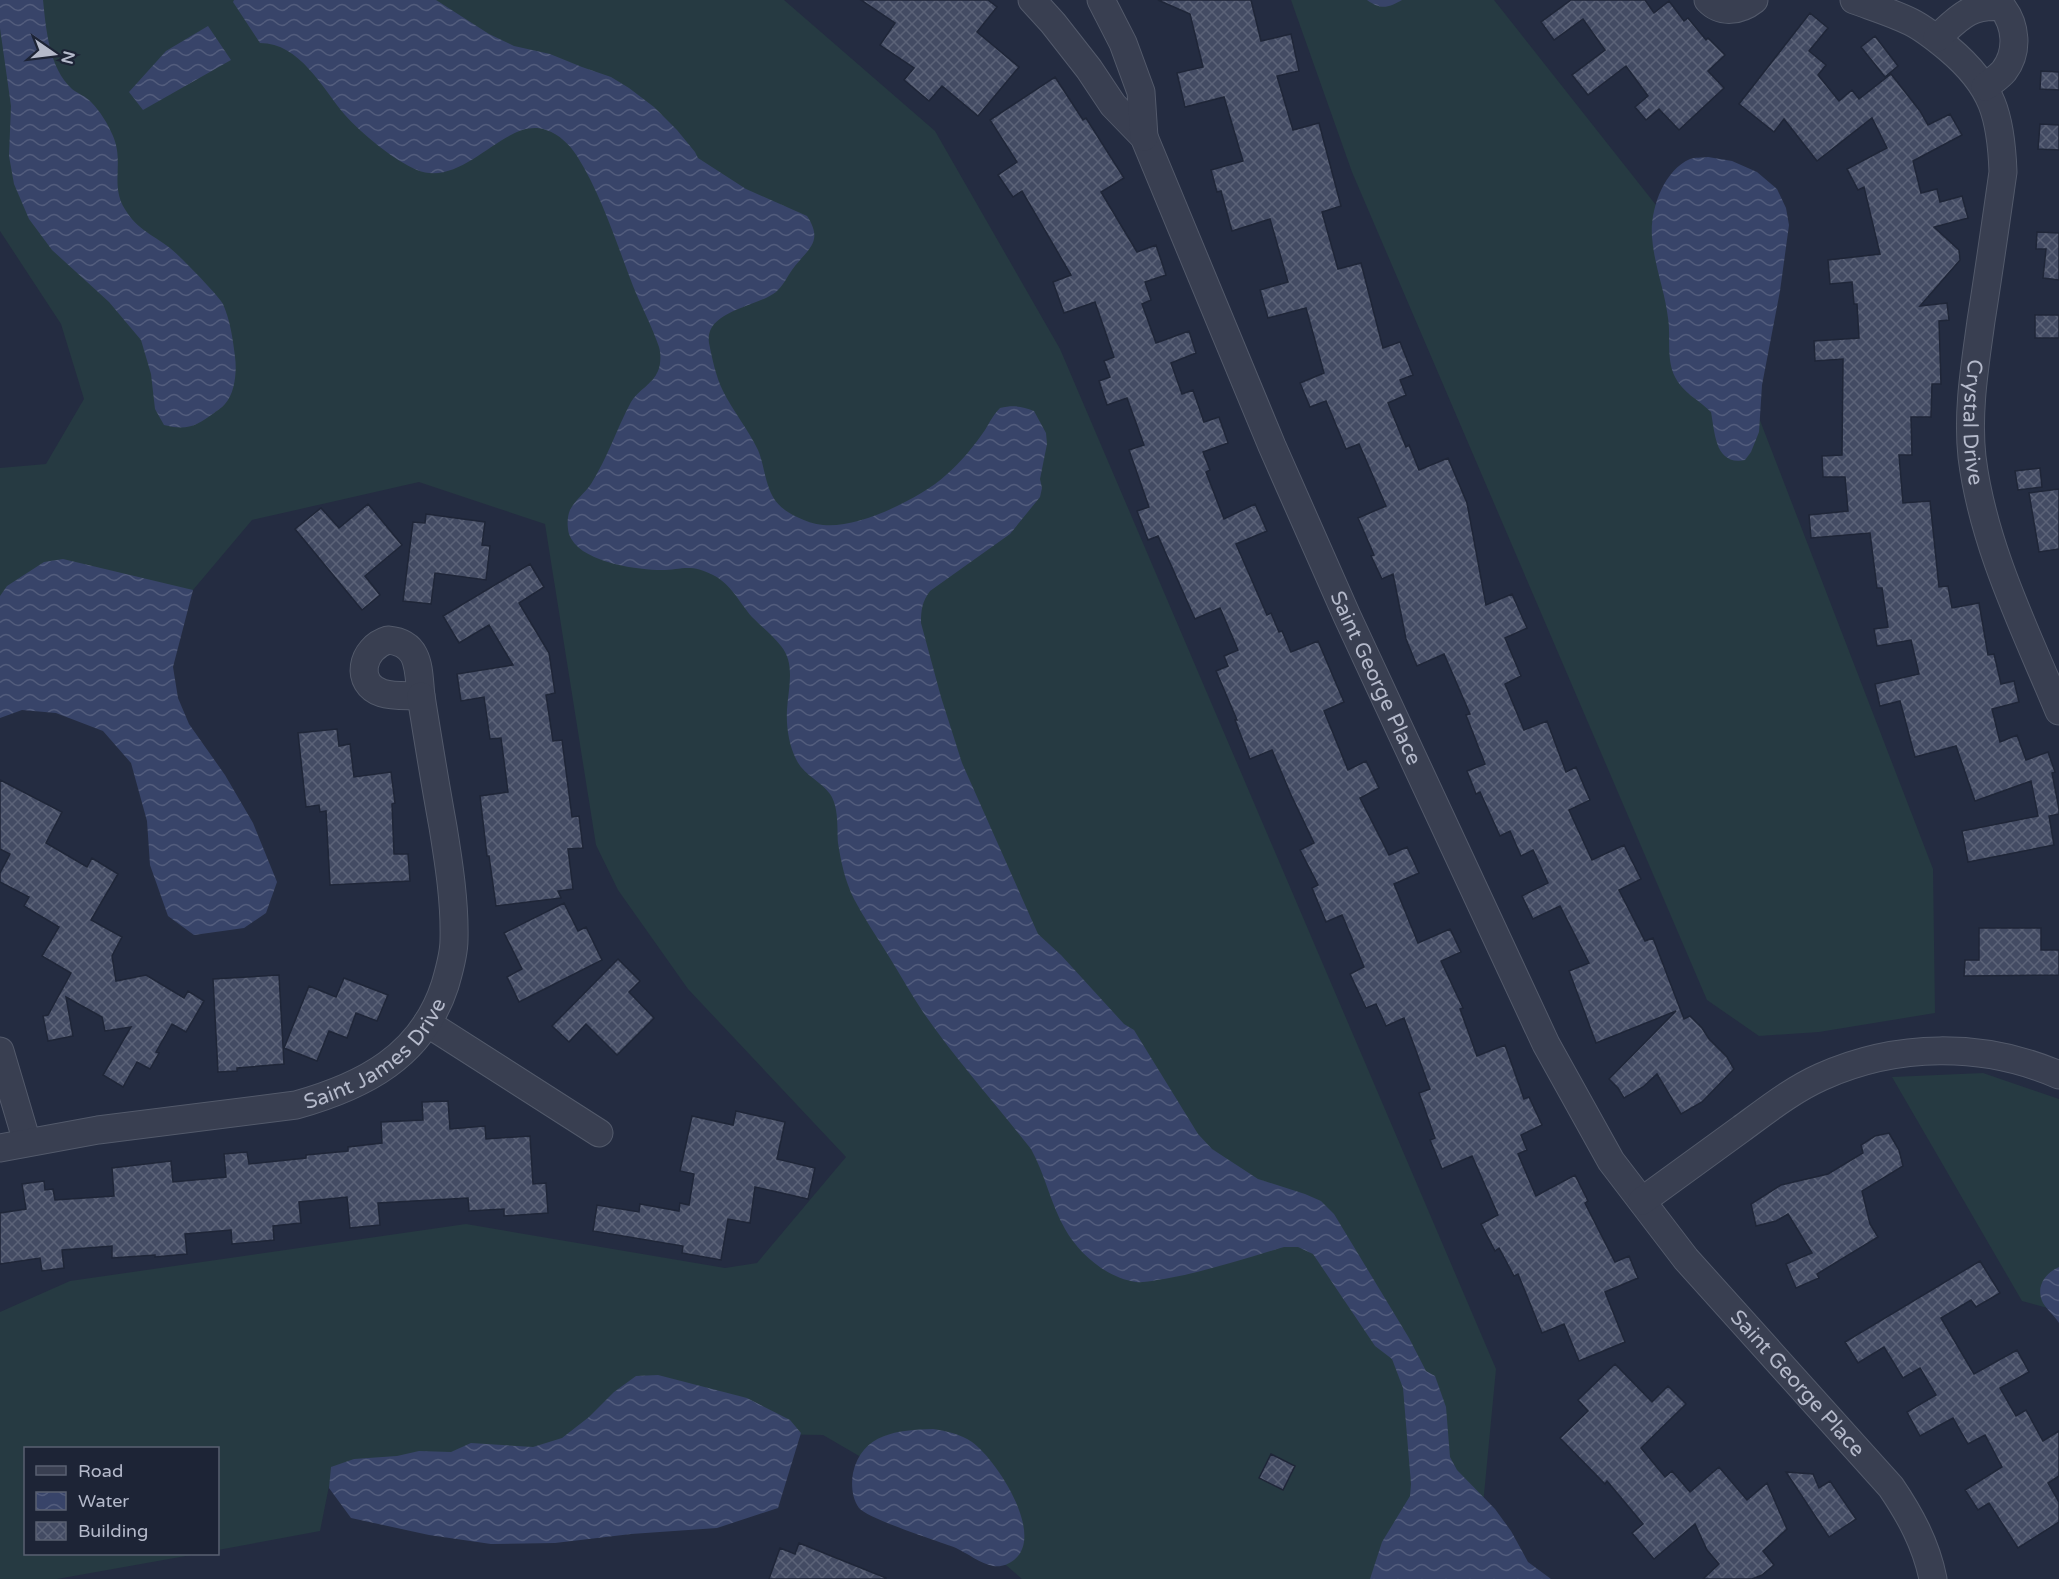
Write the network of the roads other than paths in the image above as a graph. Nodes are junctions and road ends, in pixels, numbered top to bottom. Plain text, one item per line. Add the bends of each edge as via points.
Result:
1 (1032, 0) edge
2 (1101, 0) edge
3 (1708, 0) edge
4 (1754, 0) edge
5 (1854, 0) edge
6 (2003, 4) edge
7 (1937, 38) junction
8 (1985, 87) junction
9 (1144, 137) junction
10 (421, 696) dead end
11 (2059, 711) edge
12 (427, 1023) junction
13 (0, 1051) edge
14 (2059, 1075) edge
15 (599, 1133) dead end
16 (27, 1142) junction
17 (0, 1148) edge
18 (1642, 1202) junction
19 (1933, 1579) edge

1 - 9 street, Saint George Place via 1113,105
2 - 9 street, Saint George Place via 1123,43 1141,92
3 - 4 street via 1722,9 1733,10
5 - 7 street, Crystal Drive via 1911,22
6 - 7 street via 1964,13
6 - 8 street via 2014,32 2011,59
7 - 8 street, Crystal Drive
8 - 11 street, Crystal Drive via 1997,116 2003,171 1972,389 1972,458 1998,562
9 - 18 street, Saint George Place via 1272,446 1406,746 1546,1044 1611,1161
10 - 12 street, Saint James Drive via 447,854 454,941 447,980
12 - 15 street
12 - 16 street, Saint James Drive via 389,1065 359,1082 296,1105
13 - 16 street
14 - 18 street via 2012,1058 1970,1051 1900,1053 1860,1062 1820,1077 1786,1096
16 - 17 street, Saint James Drive
18 - 19 street, Saint George Place via 1686,1259 1891,1487 1922,1541

